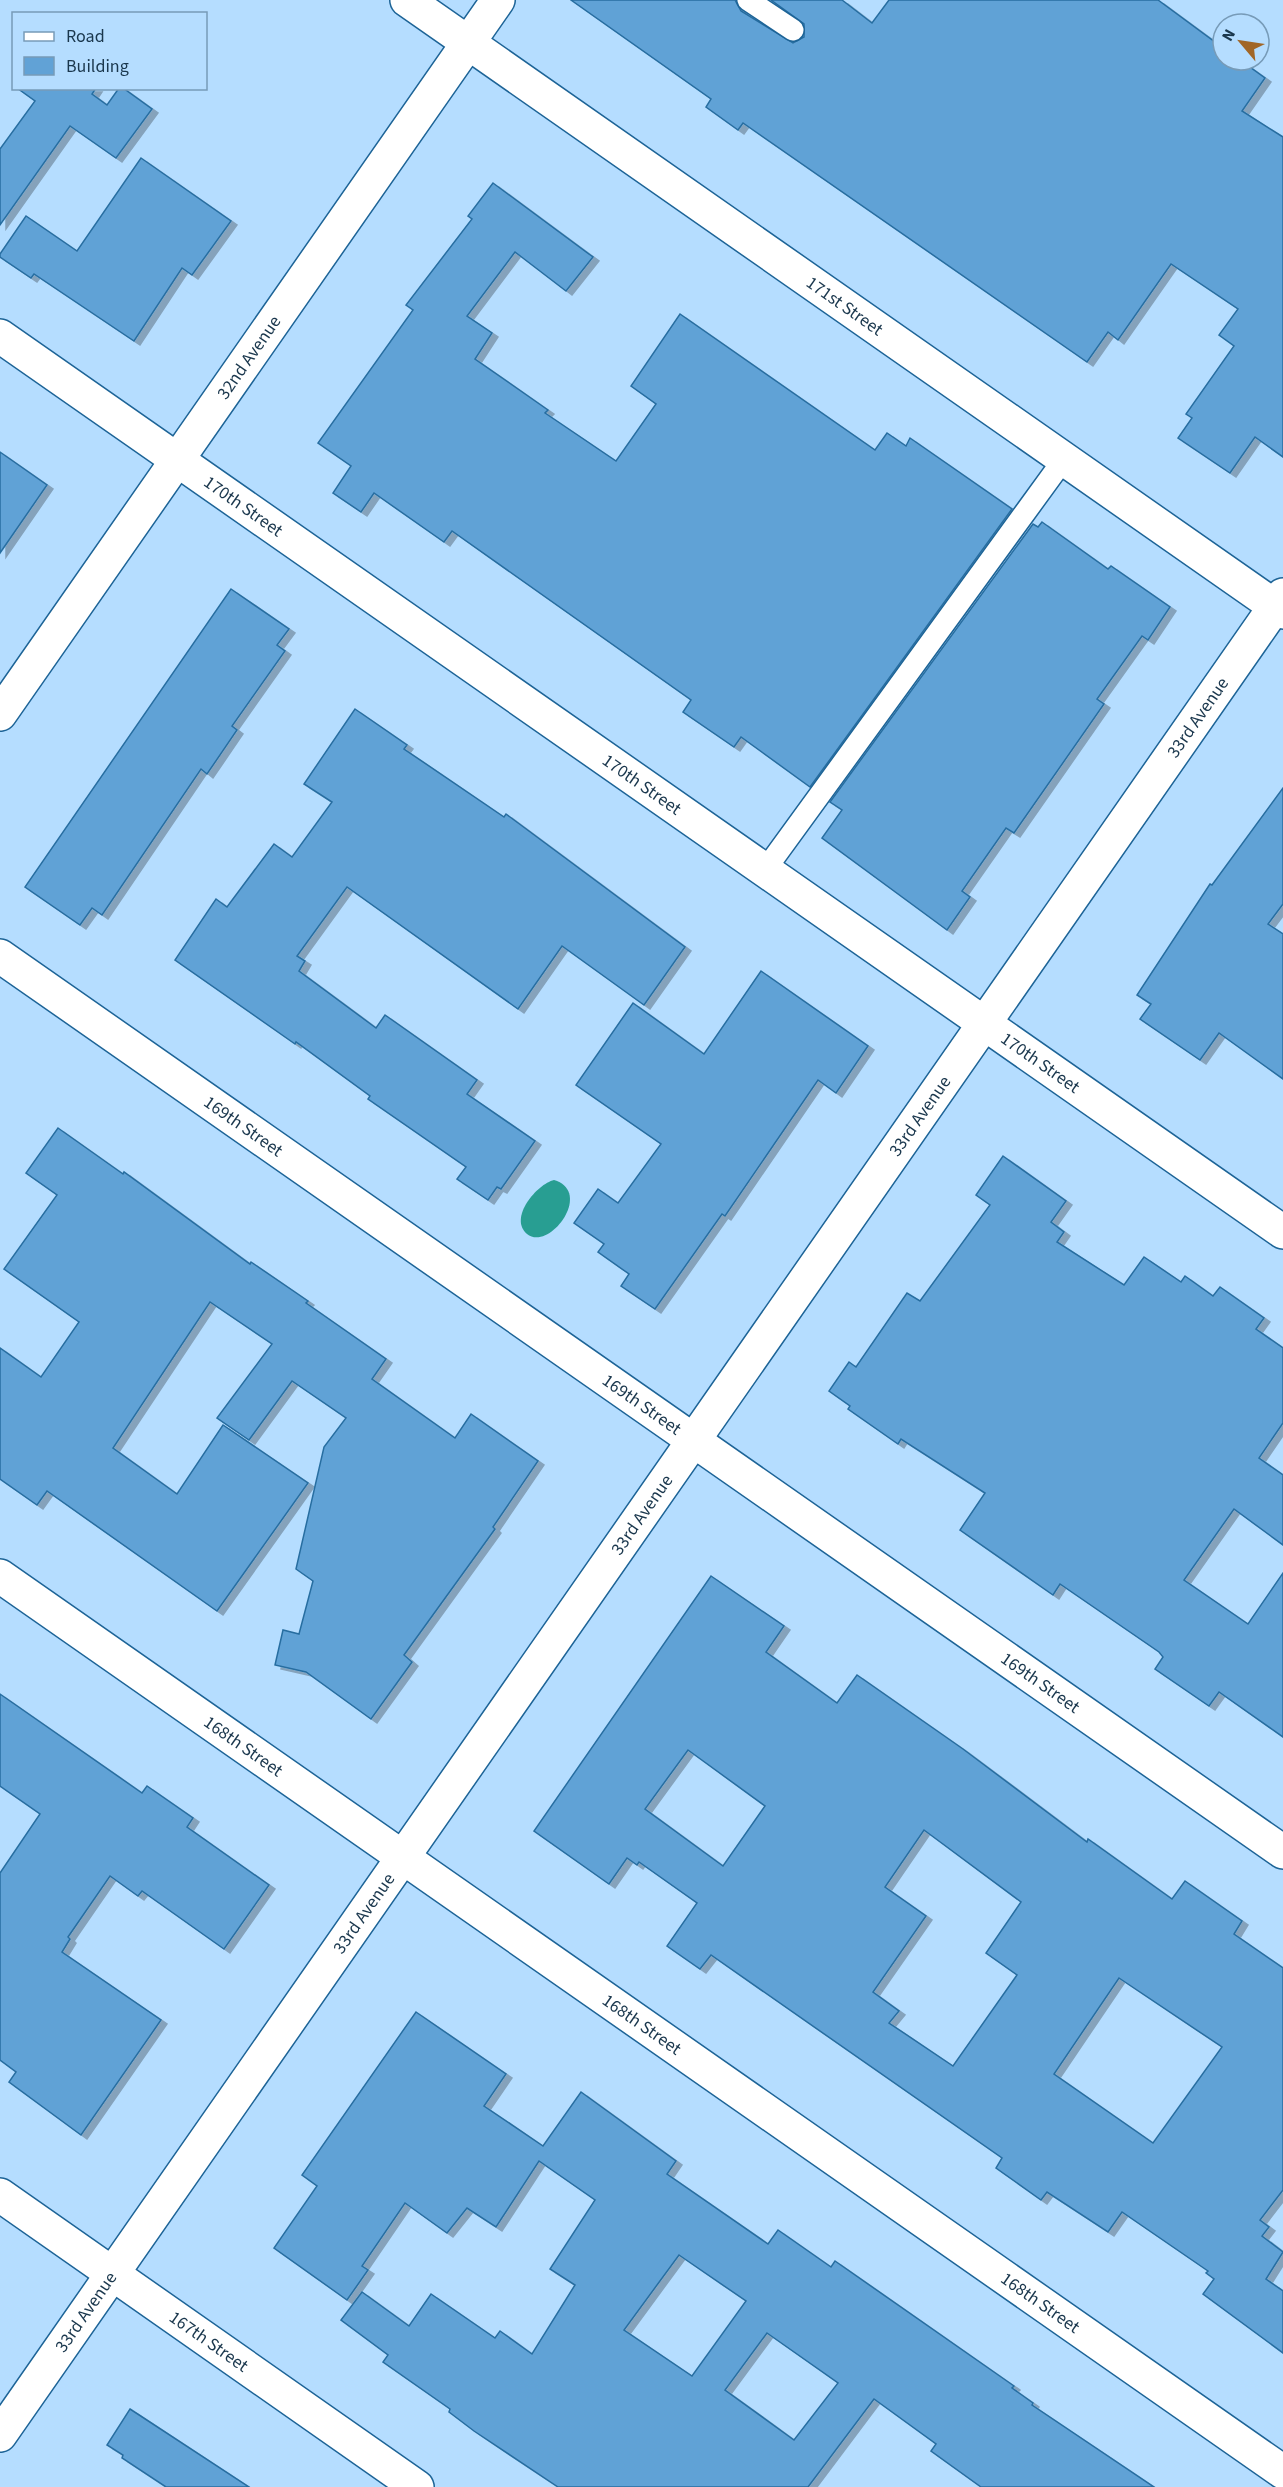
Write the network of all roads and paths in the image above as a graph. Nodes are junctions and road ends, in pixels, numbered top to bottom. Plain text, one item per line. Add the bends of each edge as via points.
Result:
1 (407, 0) edge
2 (498, 0) edge
3 (748, 0) edge
4 (793, 30) dead end
5 (469, 43) junction
6 (0, 336) edge
7 (1064, 459) junction
8 (177, 460) junction
9 (1280, 604) edge
10 (0, 714) edge
11 (765, 870) junction
12 (0, 956) edge
13 (984, 1023) junction
14 (1283, 1232) edge
15 (694, 1440) junction
16 (0, 1576) edge
17 (1283, 1852) edge
18 (403, 1858) junction
19 (0, 2195) edge
20 (112, 2274) junction
21 (0, 2435) edge
22 (1283, 2472) edge
23 (417, 2487) edge

1 - 5 street, 171st Street
2 - 5 street, 32nd Avenue
3 - 4 lane
5 - 7 street, 171st Street
5 - 8 street, 32nd Avenue
6 - 8 street, 170th Street
7 - 9 street, 171st Street
7 - 11 lane
8 - 10 street, 32nd Avenue
8 - 11 street, 170th Street
9 - 13 street, 33rd Avenue
11 - 13 street, 170th Street
12 - 15 street, 169th Street
13 - 14 street, 170th Street
13 - 15 street, 33rd Avenue
15 - 17 street, 169th Street
15 - 18 street, 33rd Avenue
16 - 18 street, 168th Street
18 - 20 street, 33rd Avenue
18 - 22 street, 168th Street
19 - 20 street, 167th Street
20 - 21 street, 33rd Avenue
20 - 23 street, 167th Street

